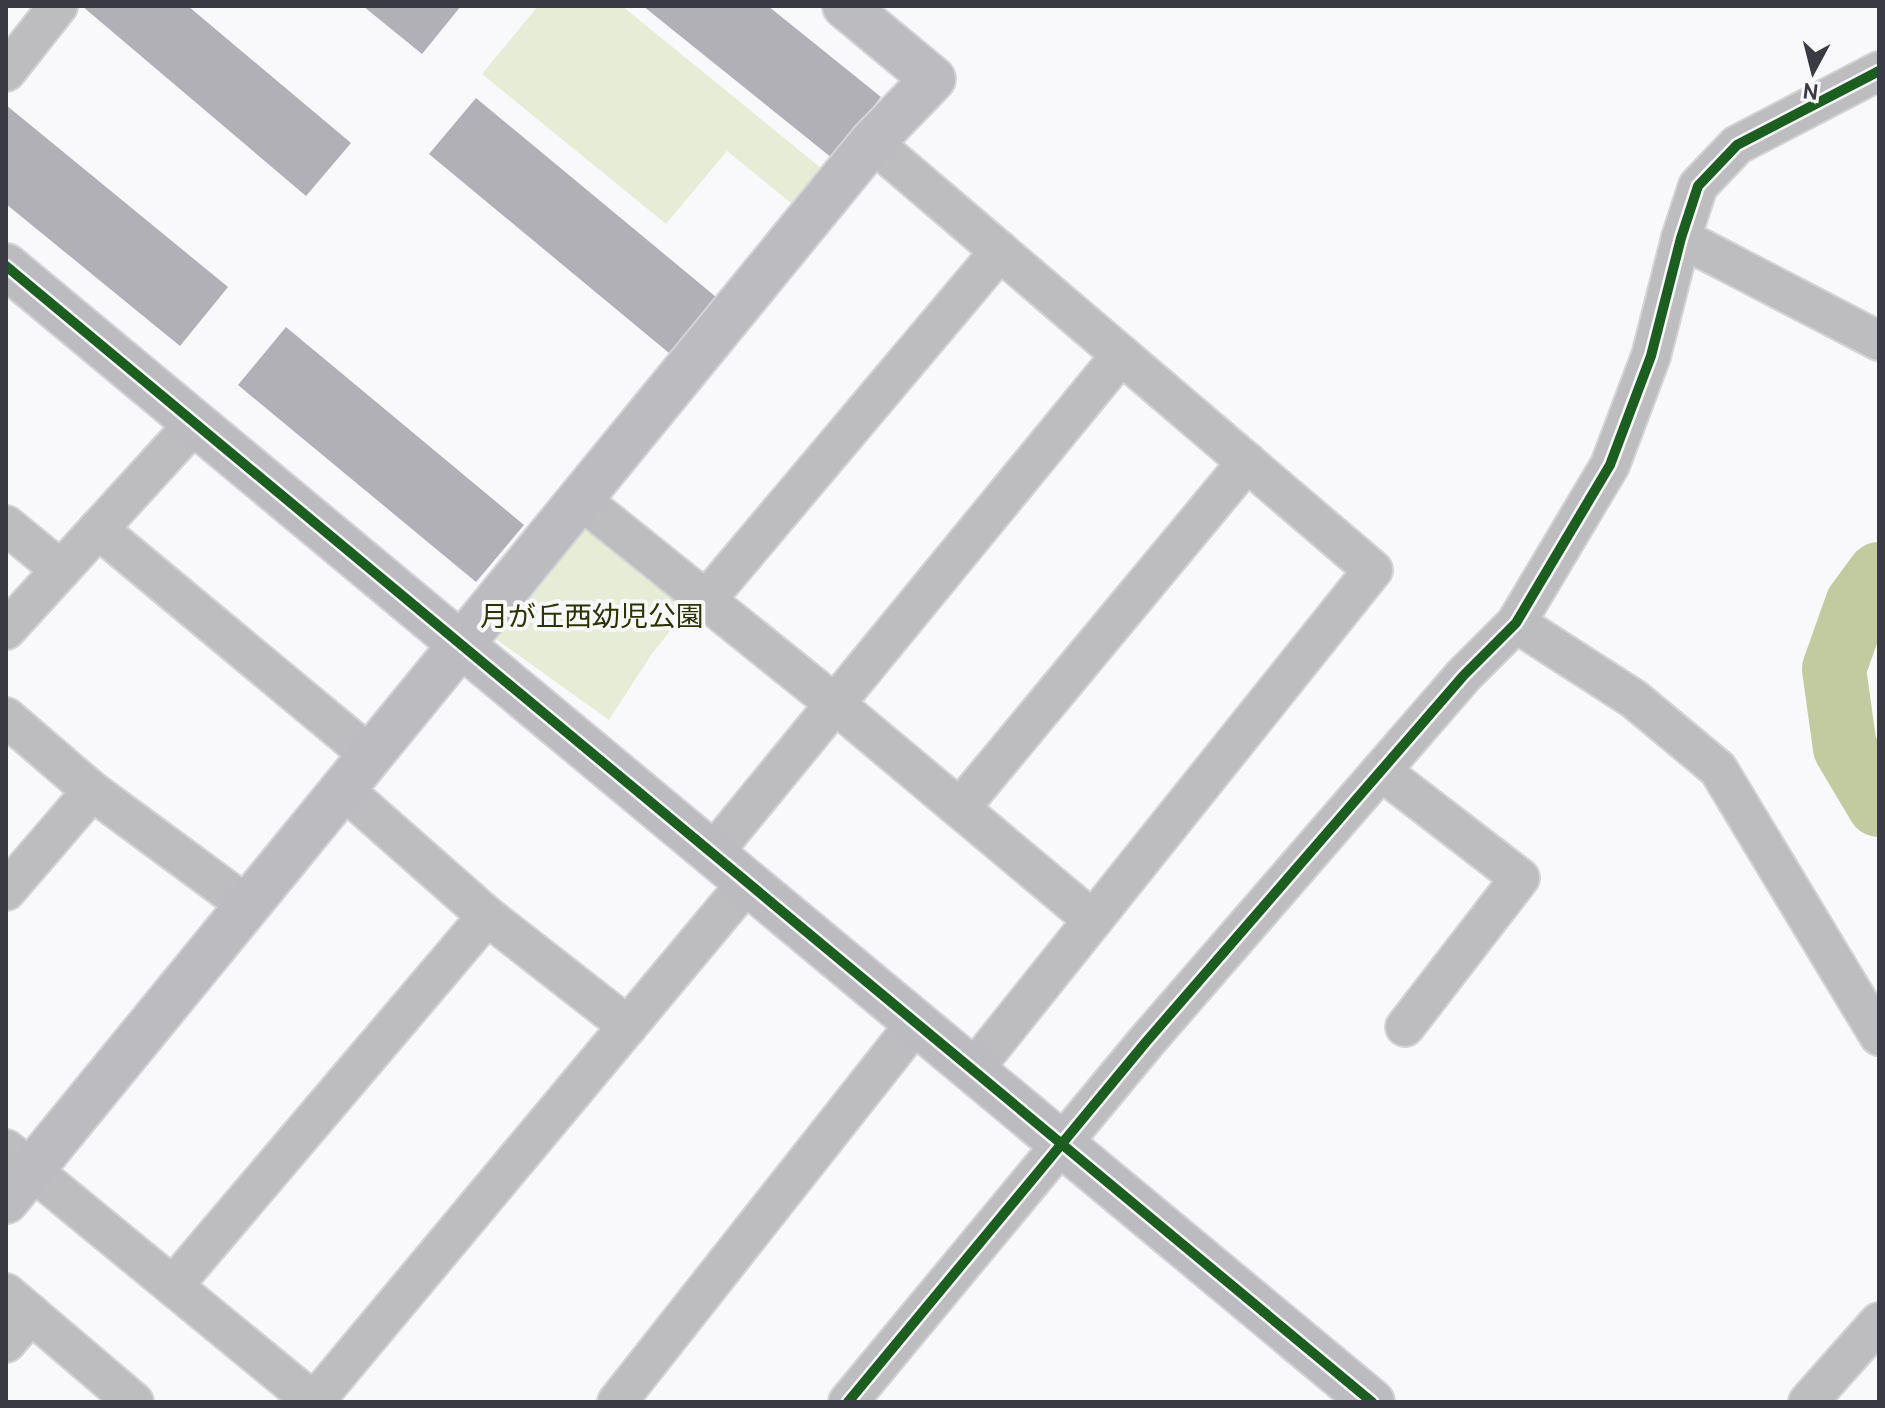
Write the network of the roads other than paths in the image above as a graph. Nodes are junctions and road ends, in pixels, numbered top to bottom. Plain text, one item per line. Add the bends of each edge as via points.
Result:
1 (58, 6) edge
2 (845, 6) edge
3 (1879, 71) edge
4 (6, 72) edge
5 (872, 142) junction
6 (1681, 238) junction
7 (1000, 251) junction
8 (6, 266) edge
9 (1879, 341) edge
10 (1121, 355) junction
11 (195, 423) junction
12 (1247, 462) junction
13 (580, 499) junction
14 (6, 525) edge
15 (98, 529) junction
16 (61, 570) junction
17 (706, 600) junction
18 (1516, 623) junction
19 (6, 630) edge
20 (461, 646) junction
21 (835, 704) junction
22 (6, 717) edge
23 (371, 756) junction
24 (1381, 771) junction
25 (343, 789) junction
26 (92, 791) junction
27 (960, 808) junction
28 (712, 854) junction
29 (747, 883) junction
30 (6, 891) edge
31 (248, 906) junction
32 (487, 916) junction
33 (1093, 920) junction
34 (916, 1023) junction
35 (628, 1026) junction
36 (1405, 1027) dead end
37 (1879, 1036) edge
38 (973, 1070) junction
39 (1061, 1143) junction
40 (14, 1174) edge
41 (173, 1286) junction
42 (18, 1304) edge
43 (1879, 1322) edge
44 (6, 1343) edge
45 (134, 1402) edge
46 (617, 1402) edge
47 (848, 1402) edge
48 (1372, 1402) edge
49 (1808, 1402) edge

1 - 4 street
2 - 5 street via 933,79
3 - 6 street via 1737,145 1698,186
5 - 7 street
5 - 13 street
6 - 9 street
6 - 18 street via 1651,356 1610,465
7 - 10 street
7 - 17 street
8 - 11 street
10 - 12 street
10 - 21 street
11 - 15 street
11 - 20 street
12 - 27 street
12 - 33 street via 1373,570
13 - 17 street
13 - 20 street
14 - 16 street
15 - 16 street
15 - 23 street
16 - 19 street
17 - 21 street
18 - 24 street
18 - 37 street via 1634,699 1718,769
20 - 23 street
20 - 28 street
21 - 27 street
21 - 28 street
22 - 26 street
23 - 25 street
24 - 36 street via 1520,878
24 - 39 street
25 - 31 street
25 - 32 street
26 - 30 street
26 - 31 street
27 - 33 street
28 - 29 street
29 - 34 street
29 - 35 street
31 - 40 street
32 - 35 street
32 - 41 street
33 - 38 street
34 - 38 street
34 - 46 street
35 - 41 street via 314,1402
38 - 39 street
39 - 47 street
39 - 48 street
40 - 41 street
42 - 44 street
42 - 45 street
43 - 49 street

